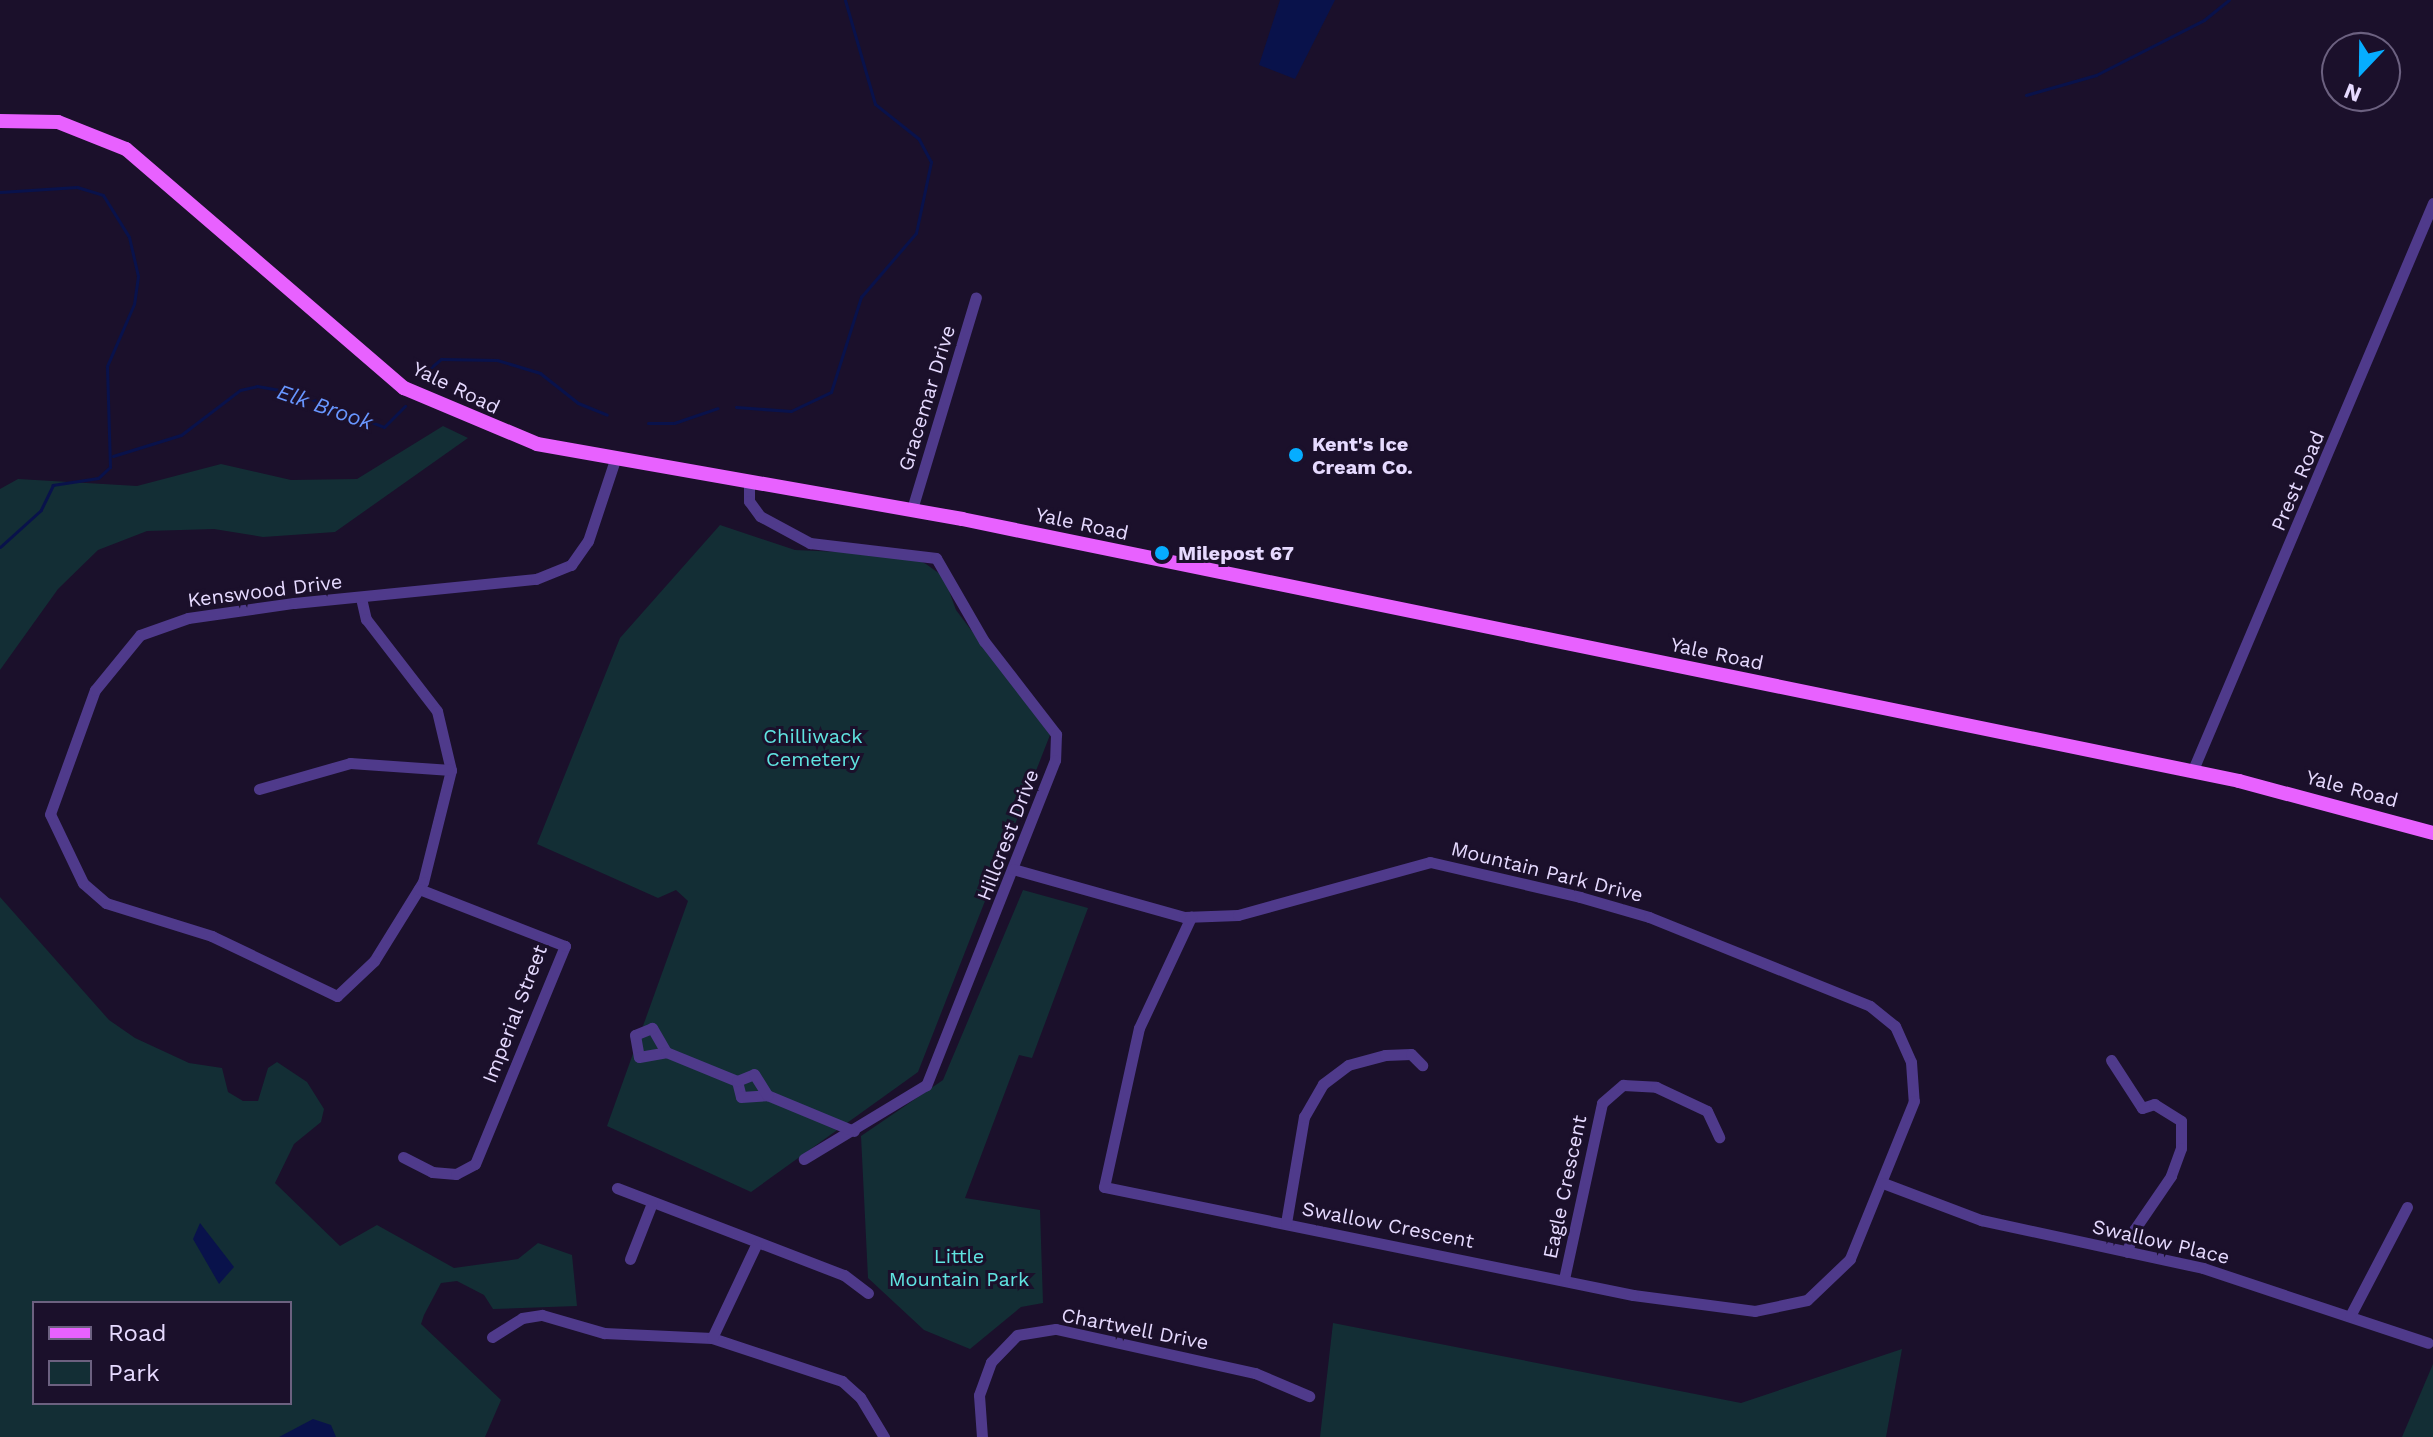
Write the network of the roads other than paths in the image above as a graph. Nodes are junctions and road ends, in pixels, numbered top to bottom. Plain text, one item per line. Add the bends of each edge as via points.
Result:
1 (0, 121) edge
2 (2433, 203) edge
3 (976, 297) dead end
4 (615, 460) junction
5 (749, 481) junction
6 (912, 509) junction
7 (361, 598) junction
8 (451, 770) junction
9 (2192, 772) junction
10 (259, 789) dead end
11 (2433, 833) edge
12 (1013, 869) junction
13 (419, 889) junction
14 (1191, 917) junction
15 (666, 1052) dead end
16 (2111, 1060) dead end
17 (1422, 1065) dead end
18 (737, 1081) junction
19 (767, 1095) junction
20 (854, 1131) junction
21 (1719, 1137) dead end
22 (403, 1157) dead end
23 (804, 1159) dead end
24 (1883, 1183) junction
25 (617, 1188) dead end
26 (652, 1203) junction
27 (2407, 1207) dead end
28 (1286, 1223) junction
29 (756, 1245) junction
30 (2127, 1252) junction
31 (630, 1259) dead end
32 (1564, 1279) junction
33 (868, 1293) dead end
34 (2350, 1316) junction
35 (492, 1337) dead end
36 (712, 1338) junction
37 (2428, 1343) dead end
38 (1309, 1396) dead end
39 (884, 1437) edge
40 (982, 1437) edge

1 - 4 main road, Yale Road via 58,122 126,149 317,319 430,402 537,444
2 - 9 street, Prest Road
3 - 6 street, Gracemar Drive
4 - 5 main road, Yale Road
4 - 7 street, Kenswood Drive via 588,541 571,565 536,579
5 - 6 main road, Yale Road
5 - 12 street, Hillcrest Drive via 749,501 760,516 810,543 936,558 984,641 1047,717 1056,734 1055,760
6 - 9 main road, Yale Road
7 - 8 street, Kenswood Drive via 366,619 437,711
7 - 13 street, Kenswood Drive via 188,618 140,635 95,690 50,814 83,883 106,903 212,936 337,996 374,961
8 - 10 street via 350,763
8 - 13 street, Kenswood Drive
9 - 11 main road, Yale Road
12 - 14 street, Mountain Park Drive
12 - 20 street, Hillcrest Drive via 926,1085
13 - 22 street, Imperial Street via 565,946 475,1164 456,1174 432,1172
14 - 24 street, Mountain Park Drive via 1238,915 1430,862 1649,917 1870,1006 1895,1026 1911,1062 1914,1101
14 - 28 street, Swallow Crescent via 1139,1028 1104,1187
15 - 18 street
16 - 30 street via 2142,1108 2154,1104 2181,1121 2181,1148 2171,1176 2147,1206
17 - 28 street via 1411,1054 1385,1055 1348,1065 1323,1084 1304,1117
18 - 19 street via 741,1097
18 - 19 street via 754,1074
19 - 20 street
20 - 23 street, Hillcrest Drive
21 - 32 street, Eagle Crescent via 1707,1111 1656,1087 1623,1085 1602,1103
24 - 30 street, Swallow Place via 1965,1216
24 - 32 street, Swallow Crescent via 1850,1259 1807,1300 1755,1311 1633,1295
25 - 26 street
26 - 29 street
26 - 31 street
27 - 34 street
28 - 32 street, Swallow Crescent
29 - 33 street via 844,1275
29 - 36 street
30 - 34 street, Swallow Place via 2203,1268
34 - 37 street, Swallow Place
35 - 36 street via 522,1318 542,1315 604,1333
36 - 39 street via 842,1381 860,1397
38 - 40 street, Chartwell Drive via 1255,1373 1056,1329 1017,1335 991,1362 979,1395

